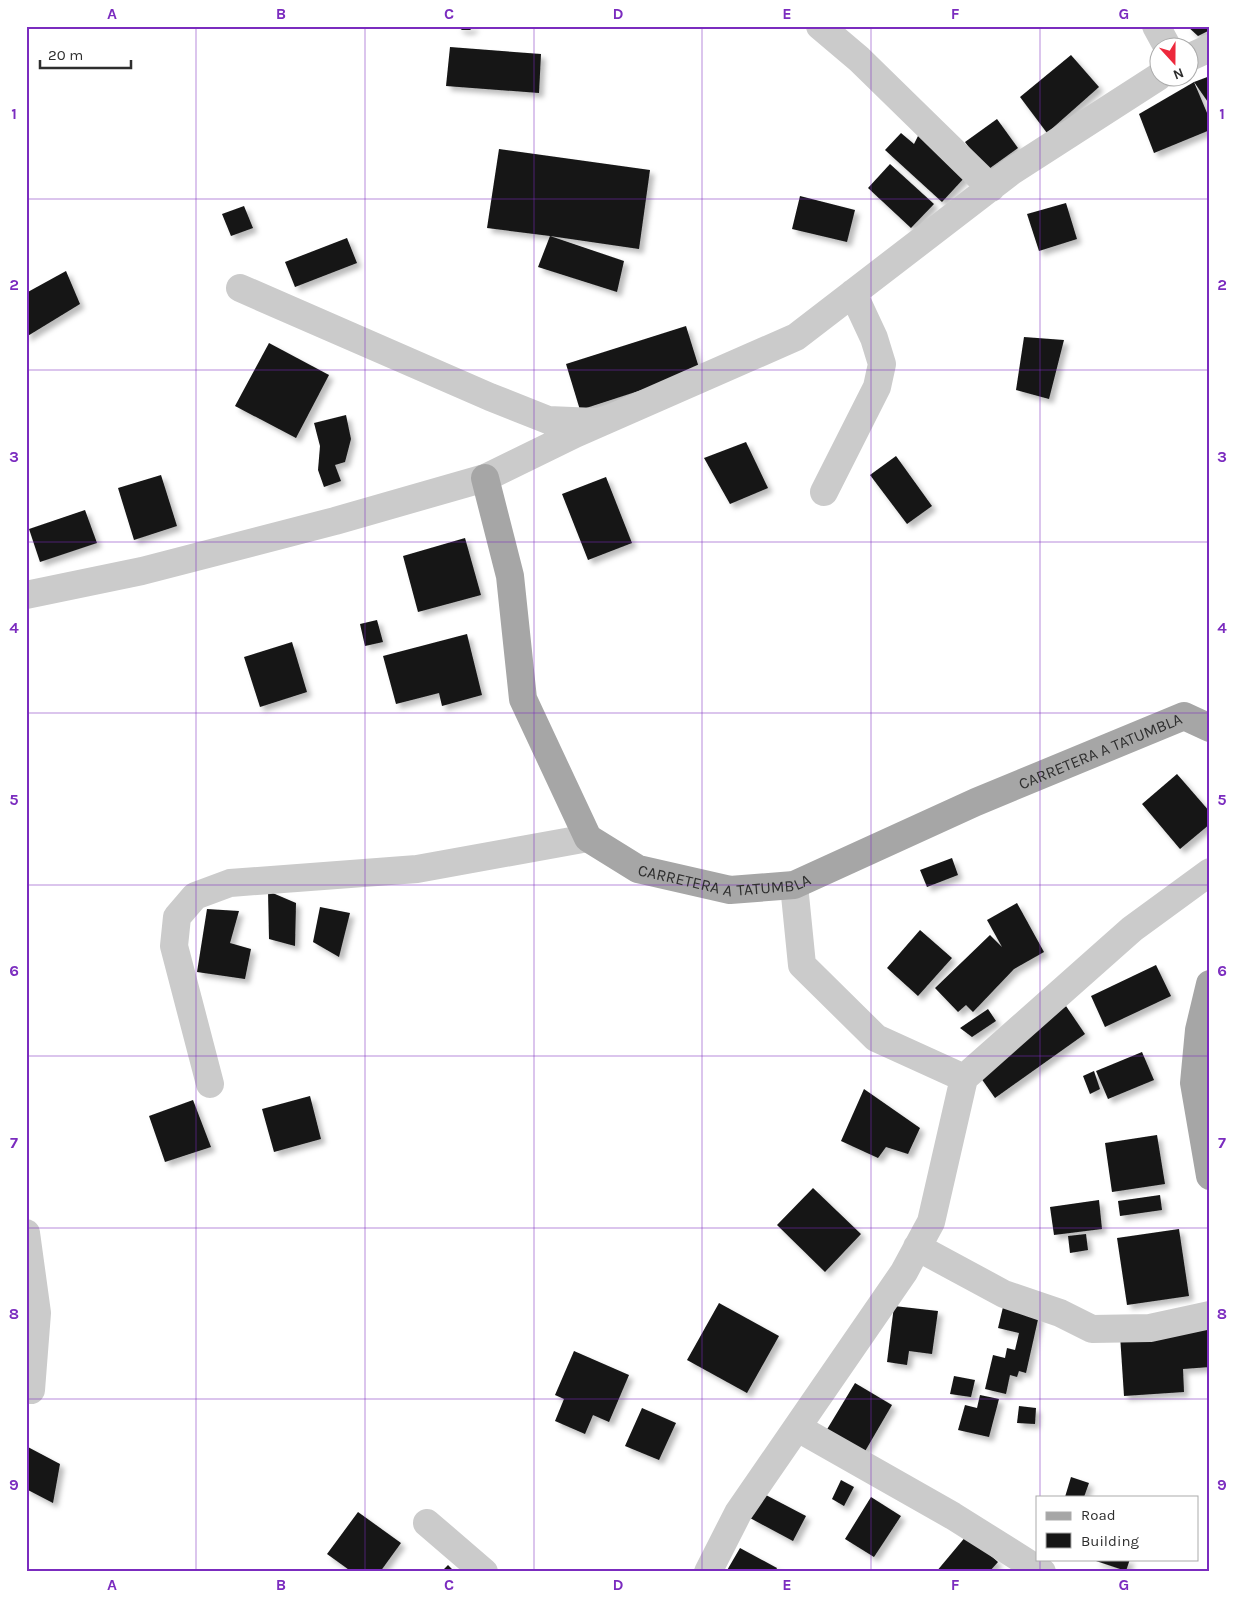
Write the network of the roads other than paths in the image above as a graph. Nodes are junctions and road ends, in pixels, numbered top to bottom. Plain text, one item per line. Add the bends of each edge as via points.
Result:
1 (820, 26) edge
2 (1156, 26) edge
3 (1163, 38) edge
4 (1210, 48) edge
5 (1198, 53) edge
6 (1148, 84) edge
7 (991, 188) junction
8 (240, 288) dead end
9 (853, 293) junction
10 (603, 423) junction
11 (485, 478) junction
12 (824, 492) dead end
13 (26, 595) edge
14 (1210, 728) edge
15 (588, 838) junction
16 (1210, 872) edge
17 (794, 884) junction
18 (1210, 984) edge
19 (964, 1078) junction
20 (210, 1084) dead end
21 (1210, 1176) edge
22 (26, 1233) edge
23 (917, 1247) junction
24 (1210, 1315) edge
25 (31, 1390) dead end
26 (798, 1428) junction
27 (427, 1522) dead end
28 (484, 1572) edge
29 (708, 1572) edge
30 (1042, 1572) edge

1 - 7 street via 859,59
2 - 3 street
4 - 5 street
6 - 7 street
7 - 9 street
8 - 10 street via 548,420
9 - 10 street via 796,337
9 - 12 street via 882,364 876,387
10 - 11 street
11 - 13 street via 142,572
11 - 15 main road via 510,576 523,700
14 - 17 main road, CARRETERA A TATUMBLA via 1184,716 976,802
15 - 17 main road, CARRETERA A TATUMBLA via 638,869 712,886 730,890
15 - 20 street via 417,869 230,883 195,896 177,917 174,946
16 - 19 street via 1132,929
17 - 19 street via 802,965 876,1038
18 - 21 main road via 1199,1030 1194,1083
19 - 23 street via 931,1222
22 - 25 street via 37,1313
23 - 24 street via 1004,1294 1060,1313 1092,1329 1150,1328
23 - 26 street via 904,1272
26 - 29 street via 738,1513
26 - 30 street via 953,1516
27 - 28 street

